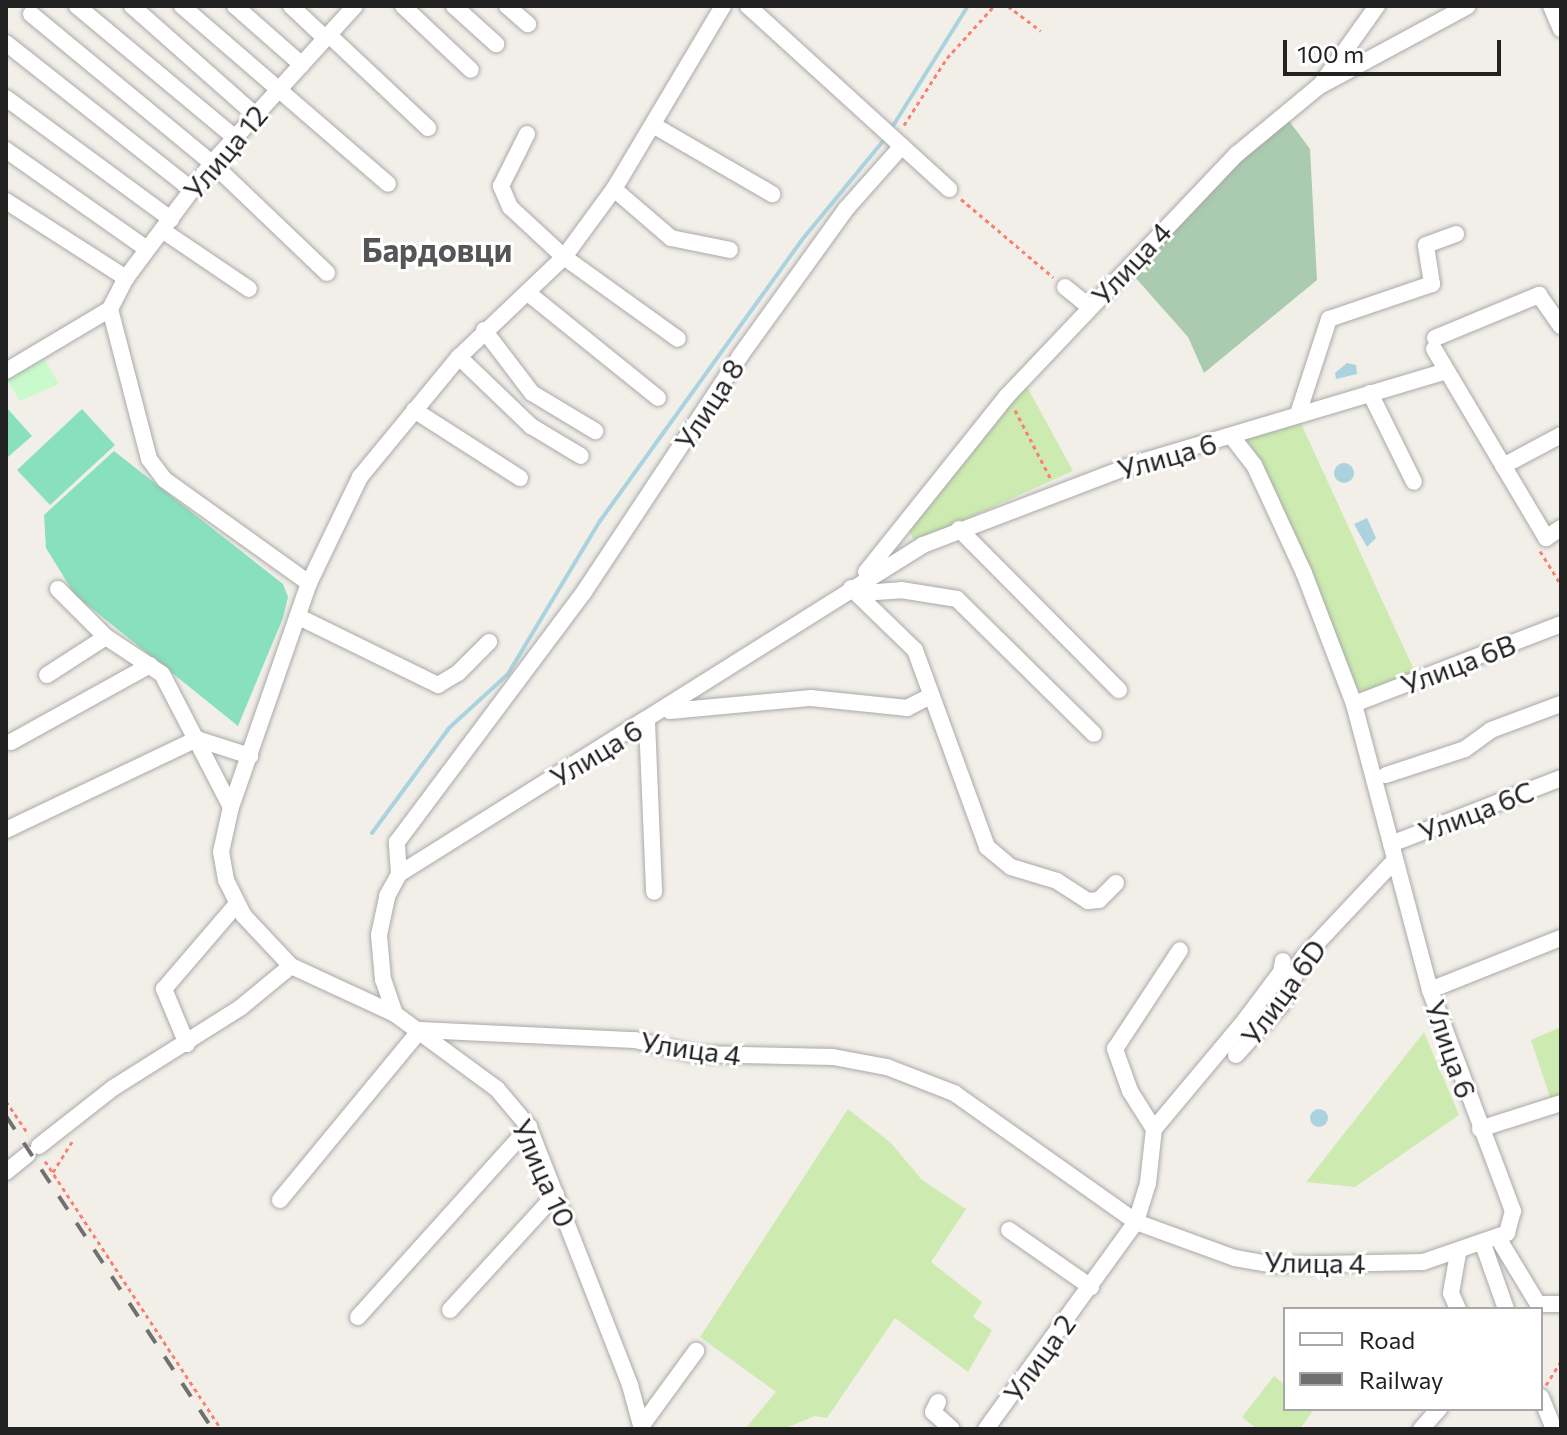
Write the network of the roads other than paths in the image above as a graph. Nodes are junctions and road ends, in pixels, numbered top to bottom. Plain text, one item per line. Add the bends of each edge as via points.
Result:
1 (77, 6) edge
2 (132, 6) edge
3 (182, 6) edge
4 (235, 6) edge
5 (291, 6) edge
6 (355, 6) edge
7 (403, 6) edge
8 (454, 6) edge
9 (507, 6) edge
10 (723, 6) edge
11 (748, 6) edge
12 (1377, 6) edge
13 (1468, 6) edge
14 (1551, 6) edge
15 (31, 14) dead end
16 (528, 24) dead end
17 (1561, 29) edge
18 (328, 37) junction
19 (6, 43) edge
20 (496, 44) dead end
21 (302, 65) junction
22 (471, 70) dead end
23 (1318, 87) junction
24 (277, 90) junction
25 (6, 98) edge
26 (254, 114) junction
27 (653, 125) junction
28 (428, 128) dead end
29 (527, 134) dead end
30 (234, 137) junction
31 (899, 142) junction
32 (6, 150) edge
33 (212, 163) junction
34 (388, 184) dead end
35 (614, 189) junction
36 (949, 189) road end
37 (192, 190) junction
38 (772, 194) dead end
39 (6, 201) edge
40 (166, 224) junction
41 (1456, 234) dead end
42 (147, 249) junction
43 (730, 250) dead end
44 (564, 257) junction
45 (327, 273) dead end
46 (126, 278) junction
47 (1065, 287) road end
48 (249, 289) dead end
49 (528, 293) junction
50 (1090, 307) junction
51 (110, 309) junction
52 (1561, 326) edge
53 (484, 330) junction
54 (678, 339) dead end
55 (459, 357) junction
56 (6, 371) edge
57 (1446, 371) junction
58 (1370, 393) junction
59 (658, 398) dead end
60 (414, 410) junction
61 (1298, 414) junction
62 (595, 431) dead end
63 (1561, 435) edge
64 (1233, 438) junction
65 (581, 456) dead end
66 (1503, 466) junction
67 (520, 478) dead end
68 (1414, 482) dead end
69 (1561, 528) edge
70 (959, 529) junction
71 (309, 583) junction
72 (58, 589) dead end
73 (857, 590) junction
74 (299, 617) junction
75 (1561, 624) edge
76 (106, 637) junction
77 (489, 642) dead end
78 (150, 665) junction
79 (47, 675) dead end
80 (1119, 690) dead end
81 (931, 696) junction
82 (1354, 704) junction
83 (1561, 704) edge
84 (664, 712) junction
85 (647, 722) junction
86 (1094, 734) dead end
87 (197, 739) junction
88 (11, 742) dead end
89 (250, 756) junction
90 (1386, 775) dead end
91 (1561, 778) edge
92 (231, 807) junction
93 (6, 830) edge
94 (1393, 852) junction
95 (399, 874) junction
96 (1116, 883) dead end
97 (654, 892) dead end
98 (236, 905) junction
99 (1561, 938) edge
100 (1180, 950) dead end
101 (1283, 961) dead end
102 (291, 966) junction
103 (1430, 990) junction
104 (395, 1014) junction
105 (420, 1030) junction
106 (187, 1044) junction
107 (1230, 1050) junction
108 (1561, 1103) edge
109 (529, 1127) junction
110 (1154, 1129) junction
111 (1480, 1129) junction
112 (6, 1172) edge
113 (556, 1194) junction
114 (280, 1200) dead end
115 (1136, 1222) junction
116 (1009, 1230) dead end
117 (1490, 1241) junction
118 (1458, 1254) junction
119 (1091, 1287) junction
120 (1561, 1304) edge
121 (1457, 1307) edge
122 (1506, 1307) edge
123 (450, 1310) dead end
124 (358, 1317) dead end
125 (696, 1351) dead end
126 (1543, 1401) edge
127 (938, 1402) dead end
128 (1437, 1411) edge
129 (642, 1427) edge
130 (952, 1429) edge
131 (986, 1429) edge
132 (1421, 1429) edge
133 (1554, 1429) edge

1 - 30 street
2 - 26 street
3 - 24 street
4 - 21 street
5 - 18 street
6 - 18 street, Улица 12
7 - 22 street
8 - 20 street
9 - 16 street
10 - 27 street
11 - 31 street
12 - 23 street
13 - 23 street, Улица 4
14 - 17 street
15 - 33 street
18 - 21 street, Улица 12
18 - 28 street
19 - 37 street
21 - 24 street, Улица 12
23 - 50 street, Улица 4 via 1237,154
24 - 26 street, Улица 12
24 - 34 street
25 - 40 street
26 - 30 street, Улица 12
27 - 35 street
27 - 38 street
29 - 44 street via 501,186 527,226
30 - 33 street, Улица 12
31 - 36 street
31 - 95 street, Улица 8 via 740,356 584,592 445,771 397,842
32 - 42 street
33 - 37 street, Улица 12
33 - 45 street
35 - 43 street via 671,238
35 - 44 street
37 - 40 street, Улица 12
39 - 46 street
40 - 42 street, Улица 12
40 - 48 street
41 - 61 street via 1426,245 1432,284 1329,319
42 - 46 street, Улица 12
44 - 49 street
44 - 54 street
46 - 51 street, Улица 12
47 - 50 street
49 - 53 street
49 - 59 street
50 - 73 street, Улица 4 via 1007,396
51 - 56 street
51 - 71 street via 149,459 165,480
52 - 57 street via 1539,295 1435,344
53 - 55 street
53 - 62 street via 532,393
55 - 60 street
55 - 65 street via 531,426
57 - 58 street
57 - 66 street
58 - 61 street
58 - 68 street
60 - 67 street
60 - 71 street via 360,477
61 - 64 street
63 - 66 street
64 - 70 street, Улица 6 via 1057,491
64 - 82 street, Улица 6 via 1254,465 1304,573
66 - 69 street via 1546,538
70 - 73 street, Улица 6
70 - 80 street
71 - 74 street
72 - 76 street
73 - 81 street via 915,650
73 - 84 street, Улица 6
73 - 86 street via 957,599
74 - 77 street via 438,685
74 - 89 street
75 - 82 street, Улица 6B
76 - 78 street
76 - 79 street
78 - 87 street via 162,674
78 - 88 street
81 - 84 street via 907,708 797,699
81 - 96 street via 987,847 1011,867 1057,881 1088,901 1099,900
82 - 94 street, Улица 6
83 - 90 street via 1491,730 1465,749
84 - 85 street, Улица 6
85 - 95 street, Улица 6
85 - 97 street
87 - 89 street
87 - 92 street
87 - 93 street
89 - 92 street
91 - 94 street, Улица 6C
92 - 98 street via 221,852
94 - 103 street, Улица 6
94 - 107 street, Улица 6D via 1303,958 1281,1005
95 - 104 street via 387,896 379,935 383,980
98 - 102 street
98 - 106 street via 164,989
99 - 103 street
100 - 110 street via 1115,1049 1130,1091
101 - 107 street
102 - 104 street, Улица 10
102 - 106 street
103 - 111 street, Улица 6
104 - 105 street, Улица 10
105 - 109 street, Улица 10 via 497,1089
105 - 114 street
105 - 115 street, Улица 4 via 635,1040 695,1054 833,1057 887,1067 954,1093
106 - 112 street via 113,1088
107 - 110 street
108 - 111 street
109 - 113 street, Улица 10
109 - 124 street
110 - 115 street via 1148,1183
111 - 117 street, Улица 6 via 1513,1211 1511,1227
113 - 123 street
113 - 129 street, Улица 10
115 - 118 street, Улица 4 via 1197,1247 1273,1265 1423,1262
115 - 119 street, Улица 2
116 - 119 street, Улица 2
117 - 118 street, Улица 4
117 - 120 street via 1538,1304
117 - 122 street
118 - 121 street via 1451,1293
119 - 131 street, Улица 2
125 - 129 street
126 - 133 street
127 - 130 street via 933,1412
128 - 132 street

